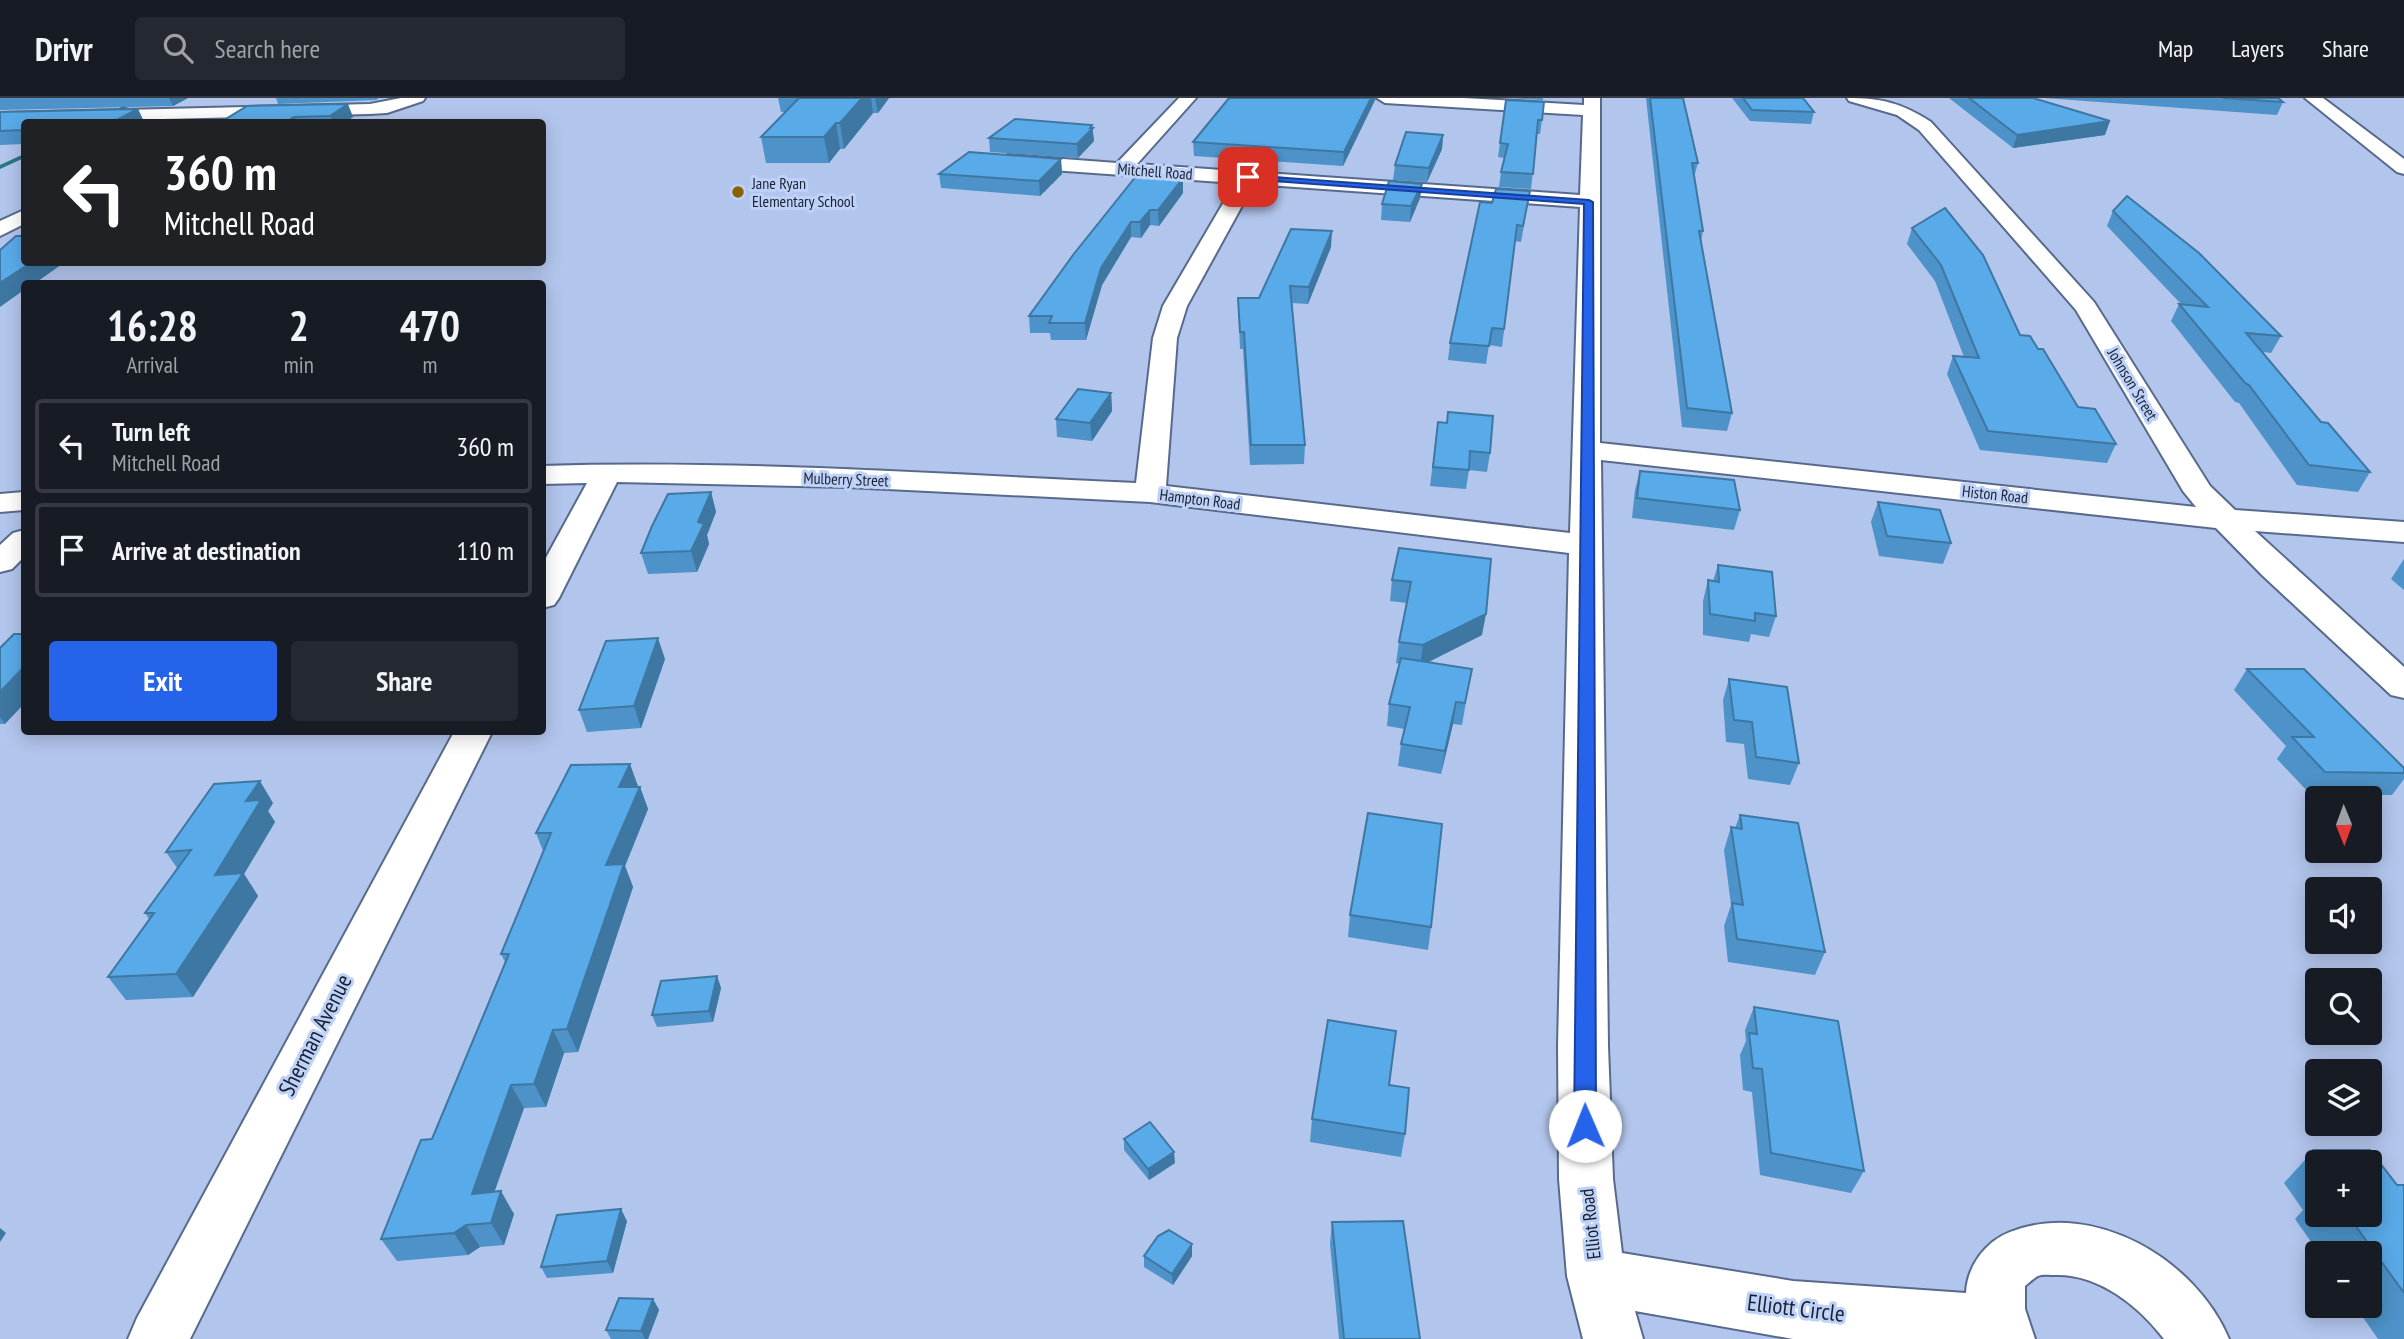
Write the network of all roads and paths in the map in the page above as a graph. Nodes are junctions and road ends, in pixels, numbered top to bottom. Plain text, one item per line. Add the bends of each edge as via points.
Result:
1 (49, 98) edge
2 (416, 98) edge
3 (1188, 98) edge
4 (1385, 98) edge
5 (1854, 98) edge
6 (2313, 98) edge
7 (1592, 105) edge
8 (203, 113) junction
9 (4, 118) edge
10 (192, 119) edge
11 (986, 159) edge
12 (1123, 168) junction
13 (2404, 168) edge
14 (1248, 177) junction
15 (1589, 202) junction
16 (21, 218) edge
17 (0, 230) edge
18 (1586, 450) junction
19 (607, 473) junction
20 (546, 475) edge
21 (1150, 493) junction
22 (21, 501) edge
23 (0, 503) edge
24 (2224, 519) junction
25 (2404, 532) edge
26 (21, 543) edge
27 (1586, 545) junction
28 (0, 562) edge
29 (546, 590) edge
30 (2404, 687) edge
31 (471, 735) edge
32 (1595, 1276) junction
33 (2002, 1332) edge
34 (158, 1339) edge
35 (1613, 1339) edge
36 (2199, 1339) edge

1 - 9 street
2 - 8 street via 387,108
3 - 12 street
4 - 7 street
5 - 24 street, Johnson Street via 1903,111 1925,126 2046,261 2086,307 2199,491
6 - 13 street
7 - 15 street, Elliot Road
8 - 9 street
8 - 10 street
11 - 12 street, Mitchell Road
12 - 14 street, Mitchell Road
14 - 15 street, Mitchell Road
14 - 21 street, Hampton Road via 1175,306 1165,338
15 - 18 street, Elliot Road
16 - 17 street
18 - 24 street, Histon Road
18 - 27 street, Elliot Road
19 - 20 street, Mulberry Street
19 - 21 street, Mulberry Street via 847,478
19 - 29 street
21 - 27 street, Hampton Road
22 - 23 street
24 - 25 street, Histon Road
24 - 30 street, Johnson Street
26 - 28 street
27 - 32 street, Elliot Road via 1584,1059 1586,1179
31 - 34 street, Sherman Avenue
32 - 33 street, Elliott Circle via 1793,1310
32 - 35 street, Elliot Road
33 - 36 street, Elliott Circle via 1994,1297 1999,1274 2023,1251 2049,1246 2112,1261 2143,1279 2173,1304

